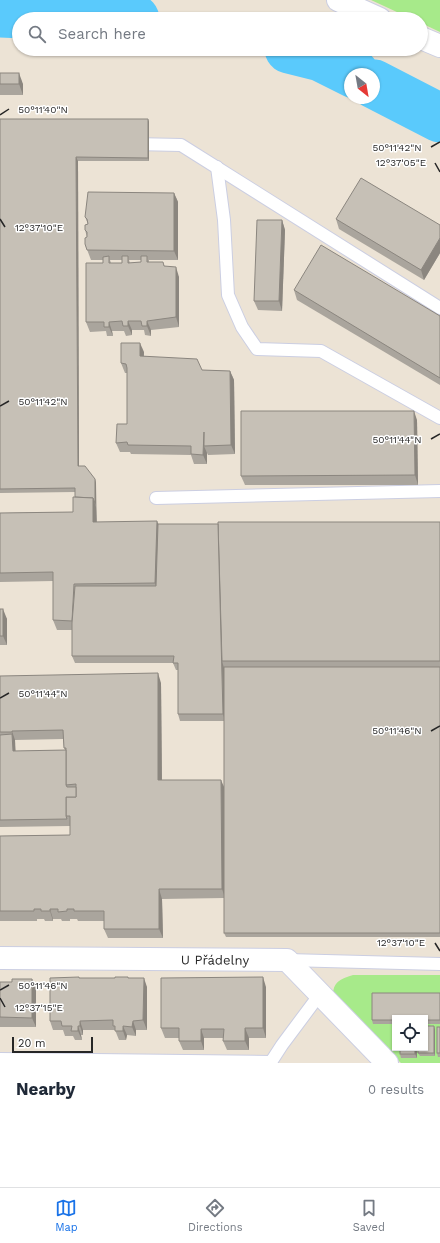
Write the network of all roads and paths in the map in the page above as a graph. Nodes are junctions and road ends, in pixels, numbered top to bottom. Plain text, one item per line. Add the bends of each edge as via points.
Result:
1 (338, 0) edge
2 (365, 12) edge
3 (428, 41) edge
4 (440, 46) edge
5 (118, 144) edge
6 (217, 167) junction
7 (440, 308) edge
8 (440, 418) edge
9 (440, 491) edge
10 (156, 498) dead end
11 (0, 958) edge
12 (288, 960) junction
13 (440, 964) edge
14 (320, 994) junction
15 (0, 1058) edge
16 (387, 1063) edge

1 - 2 street
3 - 4 street
5 - 6 lane via 181,145
6 - 7 lane
6 - 8 lane via 224,220 228,295 242,327 257,349 321,351
9 - 10 lane
11 - 12 street, U Přádelny
12 - 13 lane
12 - 14 street
14 - 15 lane via 271,1062
14 - 16 street

